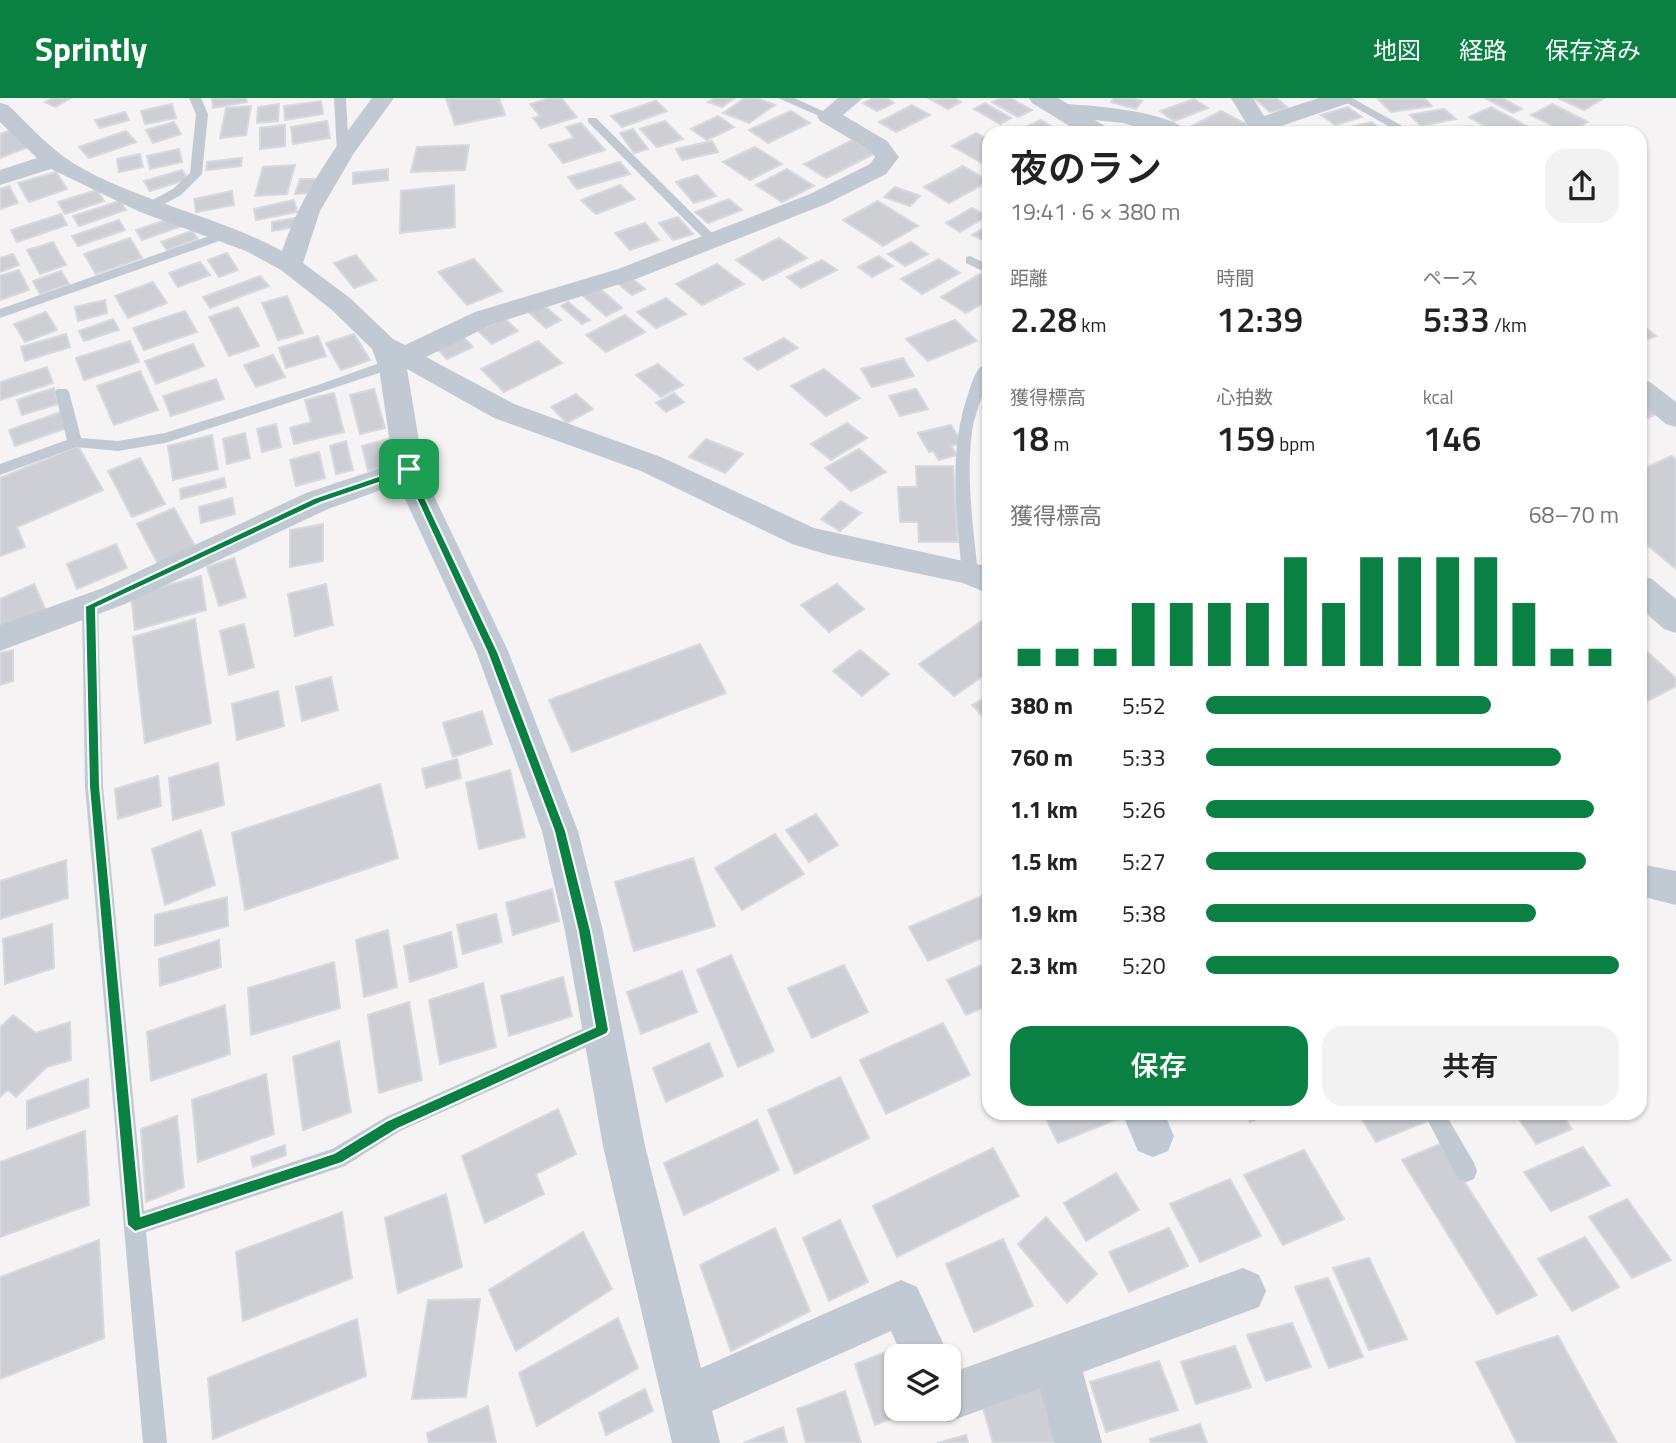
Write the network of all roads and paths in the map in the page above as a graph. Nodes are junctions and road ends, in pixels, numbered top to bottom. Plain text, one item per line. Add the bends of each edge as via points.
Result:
1 (195, 98) edge
2 (340, 98) edge
3 (383, 98) edge
4 (784, 98) edge
5 (852, 98) edge
6 (1041, 98) edge
7 (1242, 98) edge
8 (1342, 98) edge
9 (0, 110) edge
10 (1065, 111) junction
11 (828, 116) junction
12 (592, 120) dead end
13 (1088, 126) edge
14 (1162, 126) edge
15 (1259, 126) edge
16 (1271, 126) edge
17 (1396, 126) edge
18 (343, 152) junction
19 (53, 160) junction
20 (0, 178) edge
21 (149, 207) junction
22 (225, 235) junction
23 (713, 241) junction
24 (970, 260) dead end
25 (290, 265) junction
26 (982, 266) edge
27 (0, 314) edge
28 (394, 355) junction
29 (982, 374) edge
30 (62, 392) dead end
31 (1647, 394) edge
32 (1676, 417) edge
33 (75, 442) junction
34 (409, 469) junction
35 (0, 470) edge
36 (979, 577) edge
37 (1647, 594) edge
38 (90, 606) junction
39 (1676, 619) edge
40 (0, 638) edge
41 (1647, 882) edge
42 (1676, 888) edge
43 (602, 1030) junction
44 (1438, 1120) edge
45 (1466, 1171) dead end
46 (135, 1225) junction
47 (1243, 1291) dead end
48 (920, 1344) edge
49 (1056, 1360) junction
50 (961, 1393) edge
51 (686, 1399) junction
52 (155, 1443) edge
53 (696, 1443) edge
54 (1079, 1443) edge

1 - 21 lane via 202,114 196,174 177,192
2 - 18 lane
3 - 18 street
4 - 11 lane
5 - 11 street
6 - 10 street
7 - 15 street
8 - 16 street
8 - 17 lane
9 - 19 street
10 - 13 street
10 - 14 street via 1099,111
11 - 23 street via 879,146 887,157 884,164 818,199
12 - 23 lane
18 - 25 street via 308,211
19 - 20 street
19 - 21 street
21 - 22 street
22 - 25 street
22 - 27 lane
23 - 28 street via 627,274 484,318
24 - 26 lane
25 - 28 street via 341,304
28 - 33 lane via 351,380 150,441 94,447
28 - 34 street
28 - 36 street via 504,411 650,464 803,536
29 - 36 lane via 964,439 963,502
30 - 33 lane
31 - 32 street
33 - 35 lane
34 - 38 street via 317,501
34 - 43 street via 492,652 560,831
37 - 39 street
38 - 40 street
38 - 46 lane via 94,786
41 - 42 street
43 - 46 lane via 393,1124 337,1158
43 - 51 street via 624,1146
44 - 45 lane
46 - 52 lane
47 - 49 street
48 - 51 street via 901,1303
49 - 50 street
49 - 54 street
51 - 53 street

